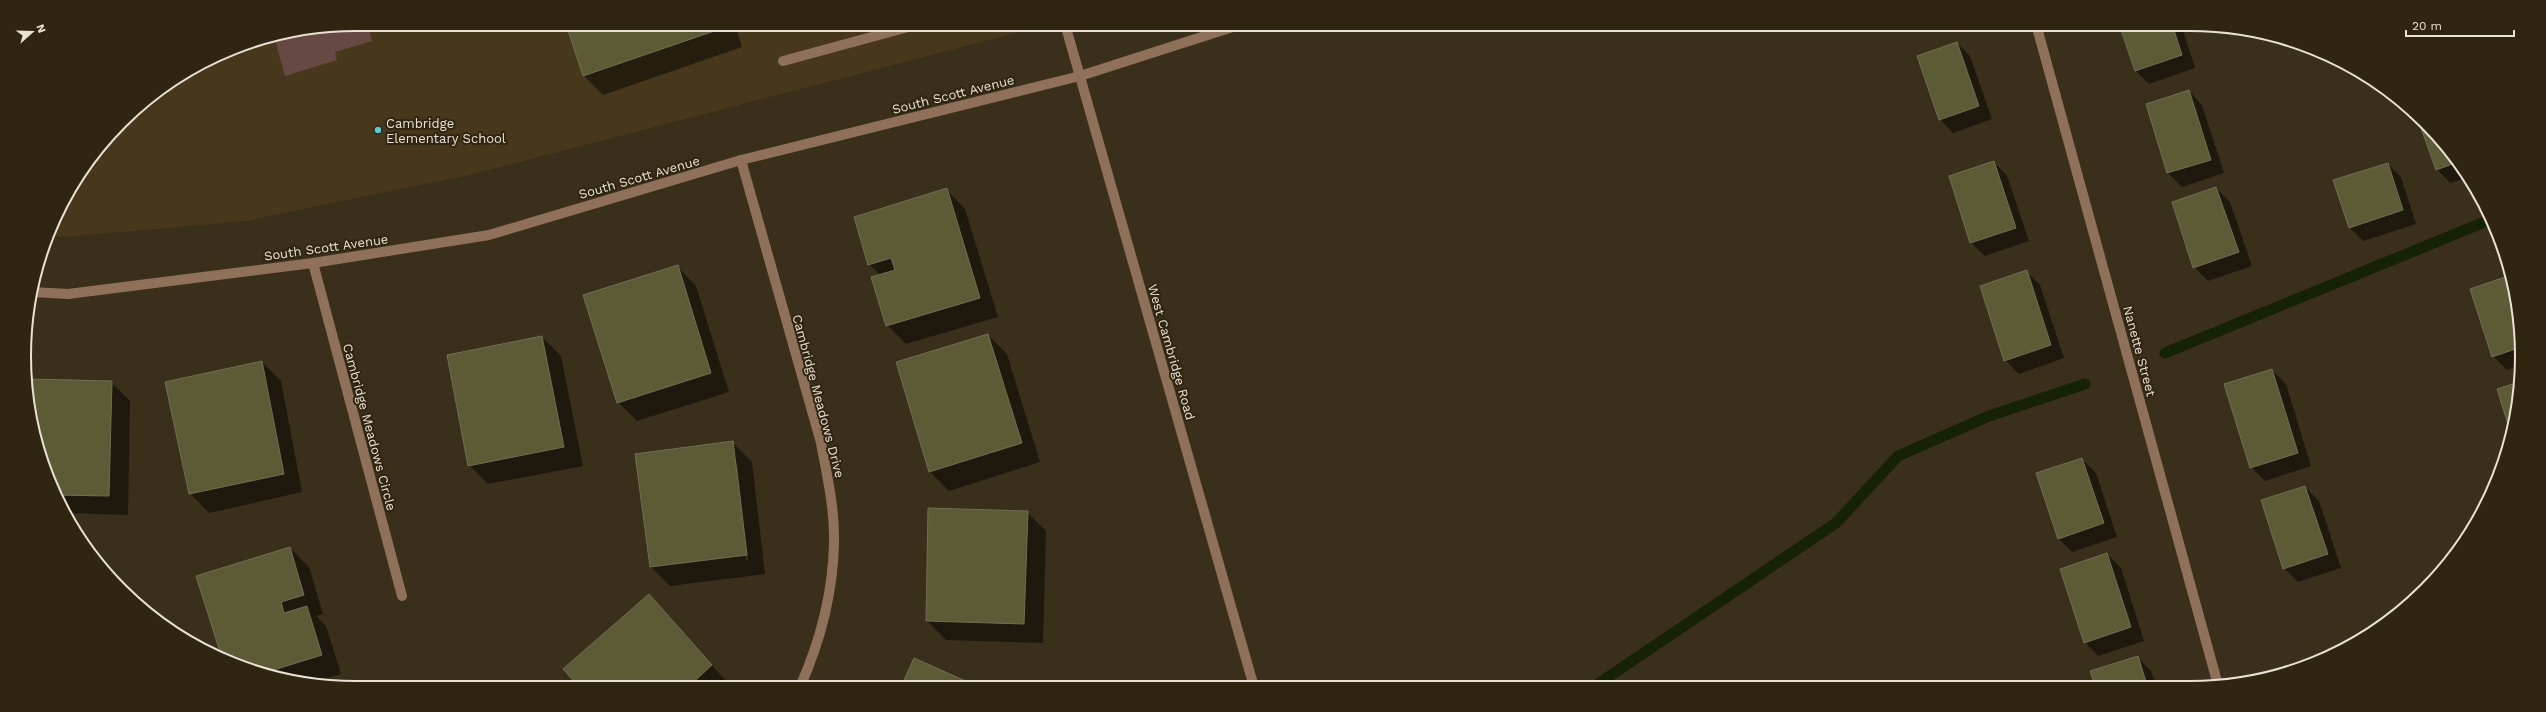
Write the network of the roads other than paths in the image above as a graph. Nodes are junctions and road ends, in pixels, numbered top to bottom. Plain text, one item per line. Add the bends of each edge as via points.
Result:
1 (894, 31) edge
2 (1067, 31) edge
3 (1220, 31) edge
4 (2038, 31) edge
5 (783, 61) dead end
6 (1080, 76) junction
7 (741, 160) junction
8 (313, 263) junction
9 (37, 292) edge
10 (402, 596) dead end
11 (2216, 679) edge
12 (803, 681) edge
13 (1252, 681) edge

1 - 5 street
2 - 6 street, West Cambridge Road
3 - 6 street, South Scott Avenue
4 - 11 street, Nanette Street
6 - 7 street, South Scott Avenue
6 - 13 street, West Cambridge Road
7 - 8 street, South Scott Avenue via 489,235
7 - 12 street, Cambridge Meadows Drive via 821,443 830,488 834,542 830,592 816,650
8 - 9 street, South Scott Avenue via 68,294
8 - 10 street, Cambridge Meadows Circle

